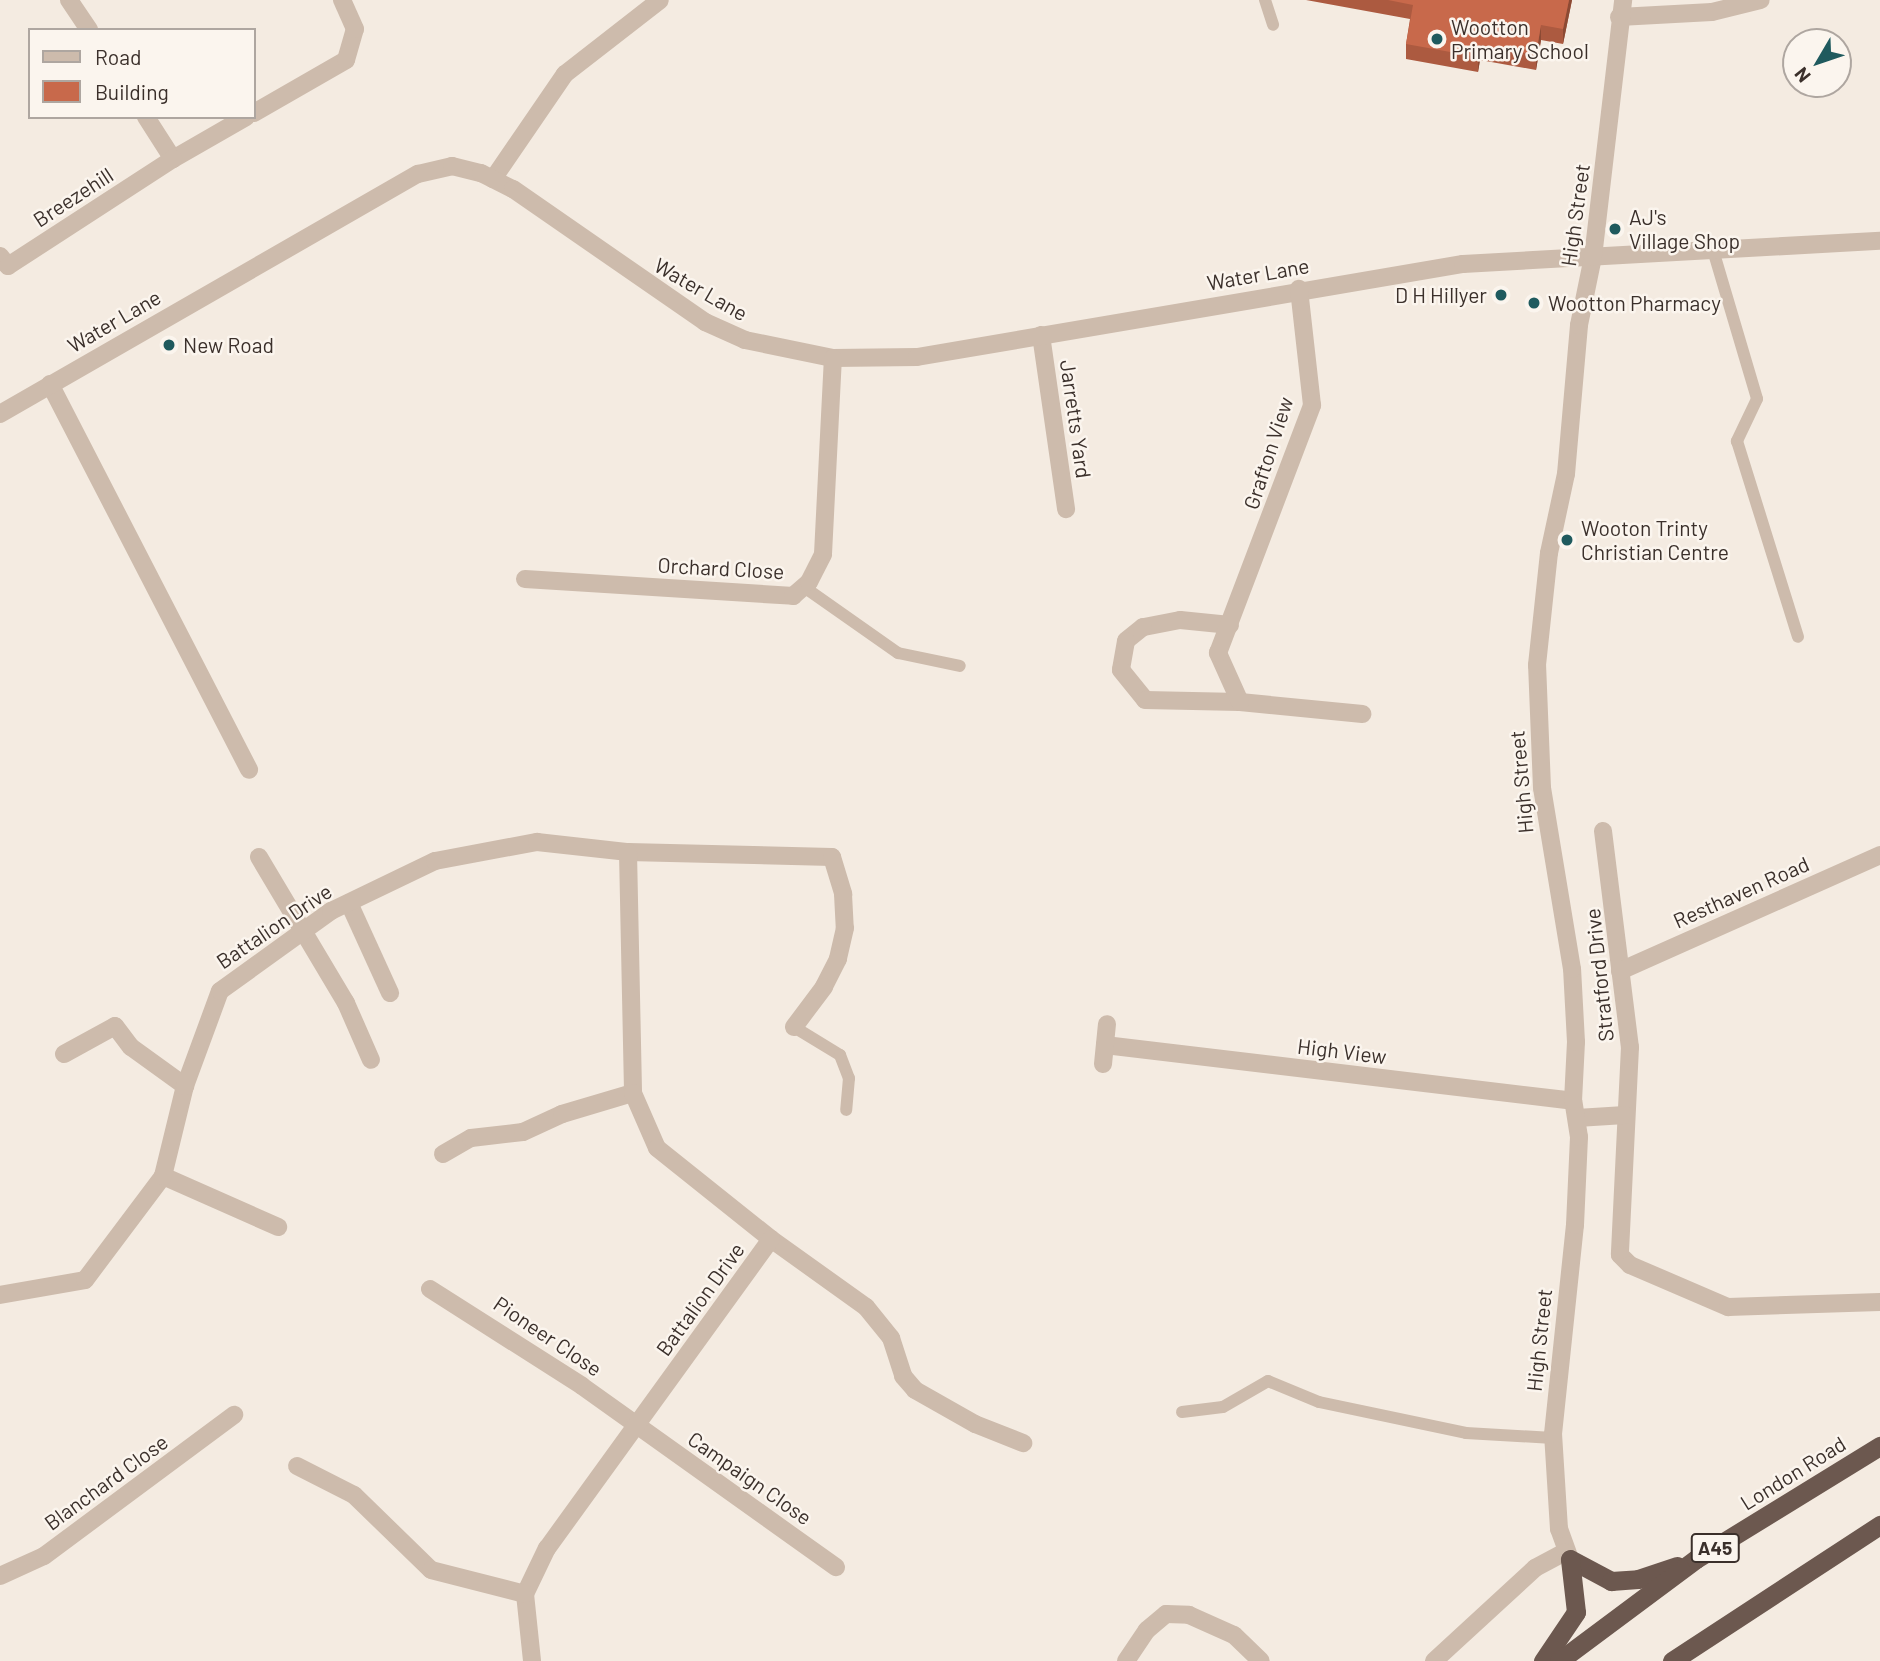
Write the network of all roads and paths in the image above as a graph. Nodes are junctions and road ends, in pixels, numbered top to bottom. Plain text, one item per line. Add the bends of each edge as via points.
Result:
1 (69, 0) edge
2 (342, 0) edge
3 (660, 0) edge
4 (1265, 0) edge
5 (1761, 0) edge
6 (1621, 9) edge
7 (1273, 25) dead end
8 (88, 28) edge
9 (256, 112) edge
10 (147, 119) edge
11 (243, 119) edge
12 (173, 159) junction
13 (493, 179) junction
14 (1880, 241) edge
15 (1713, 250) junction
16 (0, 256) edge
17 (1594, 257) junction
18 (1298, 289) junction
19 (1041, 335) junction
20 (833, 358) junction
21 (50, 384) junction
22 (0, 414) edge
23 (1066, 509) dead end
24 (525, 579) dead end
25 (804, 587) junction
26 (1230, 625) junction
27 (1798, 637) dead end
28 (960, 666) dead end
29 (1240, 702) junction
30 (1362, 714) dead end
31 (249, 770) dead end
32 (1603, 831) dead end
33 (628, 852) junction
34 (1880, 855) edge
35 (259, 856) dead end
36 (349, 903) junction
37 (301, 933) junction
38 (1620, 971) junction
39 (390, 993) dead end
40 (1107, 1024) dead end
41 (794, 1027) joint
42 (1105, 1045) junction
43 (64, 1054) dead end
44 (371, 1060) dead end
45 (1103, 1065) dead end
46 (185, 1086) junction
47 (633, 1093) junction
48 (1575, 1109) junction
49 (846, 1110) dead end
50 (1625, 1115) junction
51 (443, 1154) dead end
52 (163, 1176) junction
53 (278, 1227) dead end
54 (771, 1239) junction
55 (430, 1289) dead end
56 (0, 1295) edge
57 (1880, 1302) edge
58 (1182, 1412) dead end
59 (234, 1415) dead end
60 (637, 1426) junction
61 (1553, 1438) junction
62 (1023, 1443) dead end
63 (1880, 1446) edge
64 (297, 1466) dead end
65 (1880, 1525) edge
66 (1568, 1555) junction
67 (1696, 1559) junction
68 (836, 1567) dead end
69 (0, 1576) edge
70 (525, 1594) junction
71 (532, 1661) edge
72 (1126, 1661) edge
73 (1261, 1661) edge
74 (1434, 1661) edge
75 (1543, 1661) edge
76 (1559, 1661) edge
77 (1672, 1661) edge

1 - 8 street
2 - 9 street via 355,29 346,60
3 - 13 street via 565,74
4 - 7 lane
5 - 6 street via 1698,13
6 - 17 street, High Street
10 - 12 street
11 - 12 street, Breezehill
12 - 16 street, Breezehill via 8,266
13 - 20 street, Water Lane via 705,322 745,340
13 - 21 street, Water Lane via 452,166 418,174
14 - 15 street, Water Lane
15 - 17 street, Water Lane
15 - 27 lane via 1756,399 1737,441
17 - 18 street, Water Lane via 1462,264
17 - 48 street, High Street via 1578,325 1566,474 1549,553 1536,665 1546,827 1572,969
18 - 19 street, Water Lane
18 - 26 street, Grafton View via 1312,405
19 - 20 street, Water Lane via 917,356
19 - 23 street, Jarretts Yard
20 - 25 street, Orchard Close via 823,554
21 - 22 street, Water Lane
21 - 31 street
24 - 25 street, Orchard Close via 793,596
25 - 28 lane via 898,653
26 - 29 street, Grafton View via 1218,653
26 - 29 street via 1181,620 1143,626 1126,641 1121,670 1145,700
29 - 30 street
32 - 38 street, Stratford Drive
33 - 36 street, Battalion Drive via 537,842 435,861
33 - 41 street, Battalion Drive via 832,858 843,894 845,928 824,987
33 - 47 street, Battalion Drive
34 - 38 street, Resthaven Road
35 - 37 street
36 - 37 street, Battalion Drive
36 - 39 street
37 - 44 street via 346,1003
37 - 46 street, Battalion Drive via 220,991
38 - 50 street, Stratford Drive via 1630,1047
40 - 42 street
41 - 49 lane via 841,1055 849,1078
42 - 45 street
42 - 48 street, High View
43 - 46 street via 116,1026 131,1047
46 - 52 street, Battalion Drive
47 - 51 street via 562,1114 523,1132 471,1138
47 - 54 street, Battalion Drive via 657,1148
48 - 50 street
48 - 61 street, High Street via 1575,1225
50 - 57 street, Stratford Drive via 1617,1234 1623,1261 1728,1307
52 - 53 street
52 - 56 street, Battalion Drive via 85,1280
54 - 60 street, Battalion Drive
54 - 62 street via 866,1307 891,1338 903,1376 915,1390 975,1424
55 - 60 street, Pioneer Close
58 - 61 lane via 1223,1407 1268,1381 1319,1402 1466,1433
59 - 69 street, Blanchard Close via 44,1556
60 - 68 street, Campaign Close
60 - 70 street, Battalion Drive via 547,1548
61 - 66 street, High Street via 1559,1529
63 - 67 highway, London Road / A45
64 - 70 street via 354,1495 431,1570
65 - 77 highway
66 - 67 highway via 1611,1581 1638,1579
66 - 74 street via 1535,1568
66 - 75 highway via 1576,1612
67 - 76 highway, London Road / A45
70 - 71 street
72 - 73 street via 1147,1630 1166,1614 1189,1615 1234,1635

